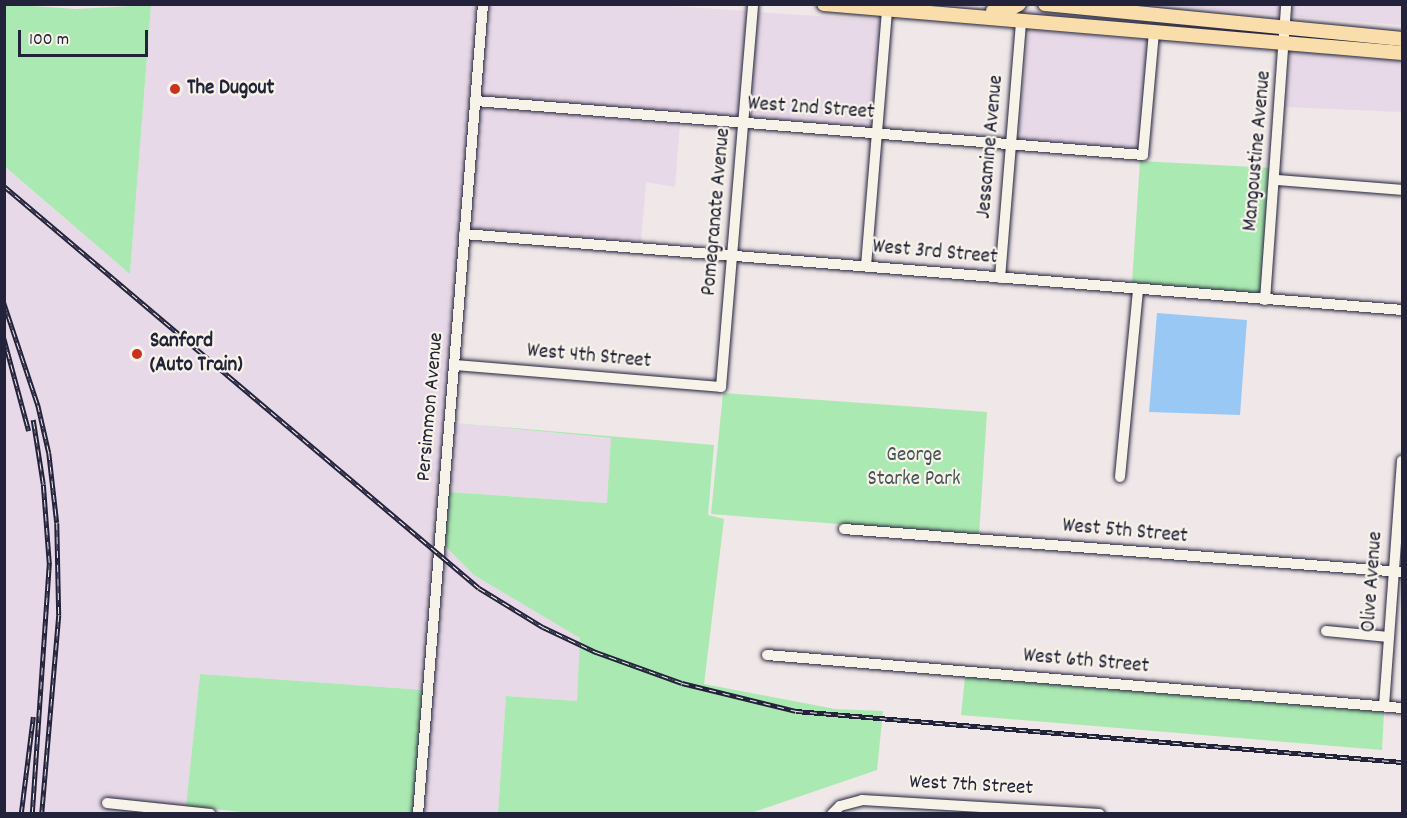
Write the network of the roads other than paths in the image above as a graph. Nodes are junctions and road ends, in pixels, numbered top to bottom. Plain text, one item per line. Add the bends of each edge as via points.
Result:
1 (483, 4) edge
2 (753, 4) edge
3 (824, 4) edge
4 (1019, 4) edge
5 (1045, 4) edge
6 (1286, 4) edge
7 (1067, 6) junction
8 (888, 8) junction
9 (955, 14) junction
10 (1021, 20) junction
11 (1285, 27) junction
12 (1154, 32) junction
13 (1402, 39) edge
14 (1286, 44) junction
15 (1402, 53) edge
16 (476, 101) junction
17 (743, 124) junction
18 (877, 133) junction
19 (1011, 144) junction
20 (1276, 180) junction
21 (1402, 190) edge
22 (464, 234) junction
23 (733, 256) junction
24 (866, 267) junction
25 (1000, 278) junction
26 (1138, 289) junction
27 (1265, 300) junction
28 (1402, 310) edge
29 (454, 365) junction
30 (721, 387) joint
31 (1402, 461) edge
32 (1120, 477) dead end
33 (844, 528) dead end
34 (1398, 572) edge
35 (1326, 631) dead end
36 (1389, 637) junction
37 (767, 655) dead end
38 (1384, 706) junction
39 (1402, 708) edge
40 (107, 803) dead end
41 (957, 808) edge
42 (210, 813) edge
43 (418, 813) edge
44 (832, 813) edge
45 (1093, 813) edge

1 - 16 street, Persimmon Avenue
2 - 17 street, Pomegranate Avenue
3 - 8 main road
4 - 9 main road via 1004,12 972,10
5 - 7 main road
6 - 11 street, Mangoustine Avenue
7 - 10 main road via 1033,12
7 - 11 main road
8 - 9 main road
8 - 18 street
9 - 10 main road
10 - 12 main road
10 - 19 street, Jessamine Avenue
11 - 13 main road
11 - 14 street, Mangoustine Avenue
12 - 14 main road
12 - 19 street, West 2nd Street via 1143,155
14 - 15 main road
14 - 20 street, Mangoustine Avenue
16 - 17 street, West 2nd Street
16 - 22 street, Persimmon Avenue
17 - 18 street, West 2nd Street
17 - 23 street, Pomegranate Avenue
18 - 19 street, West 2nd Street
18 - 24 street
19 - 25 street, Jessamine Avenue
20 - 21 street
20 - 27 street, Mangoustine Avenue
22 - 23 street, West 3rd Street
22 - 29 street, Persimmon Avenue
23 - 24 street, West 3rd Street
23 - 30 street, Pomegranate Avenue
24 - 25 street, West 3rd Street
25 - 26 street, West 3rd Street
26 - 27 street, West 3rd Street
26 - 32 street
27 - 28 street, West 3rd Street
29 - 30 street, West 4th Street
29 - 43 street, Persimmon Avenue
31 - 34 street, Olive Avenue
33 - 34 street, West 5th Street
34 - 36 street, Olive Avenue
35 - 36 street
36 - 38 street, Olive Avenue
37 - 38 street, West 6th Street
38 - 39 street, West 6th Street
40 - 42 street
41 - 44 street, West 7th Street via 862,800 840,806
41 - 45 street, West 7th Street

